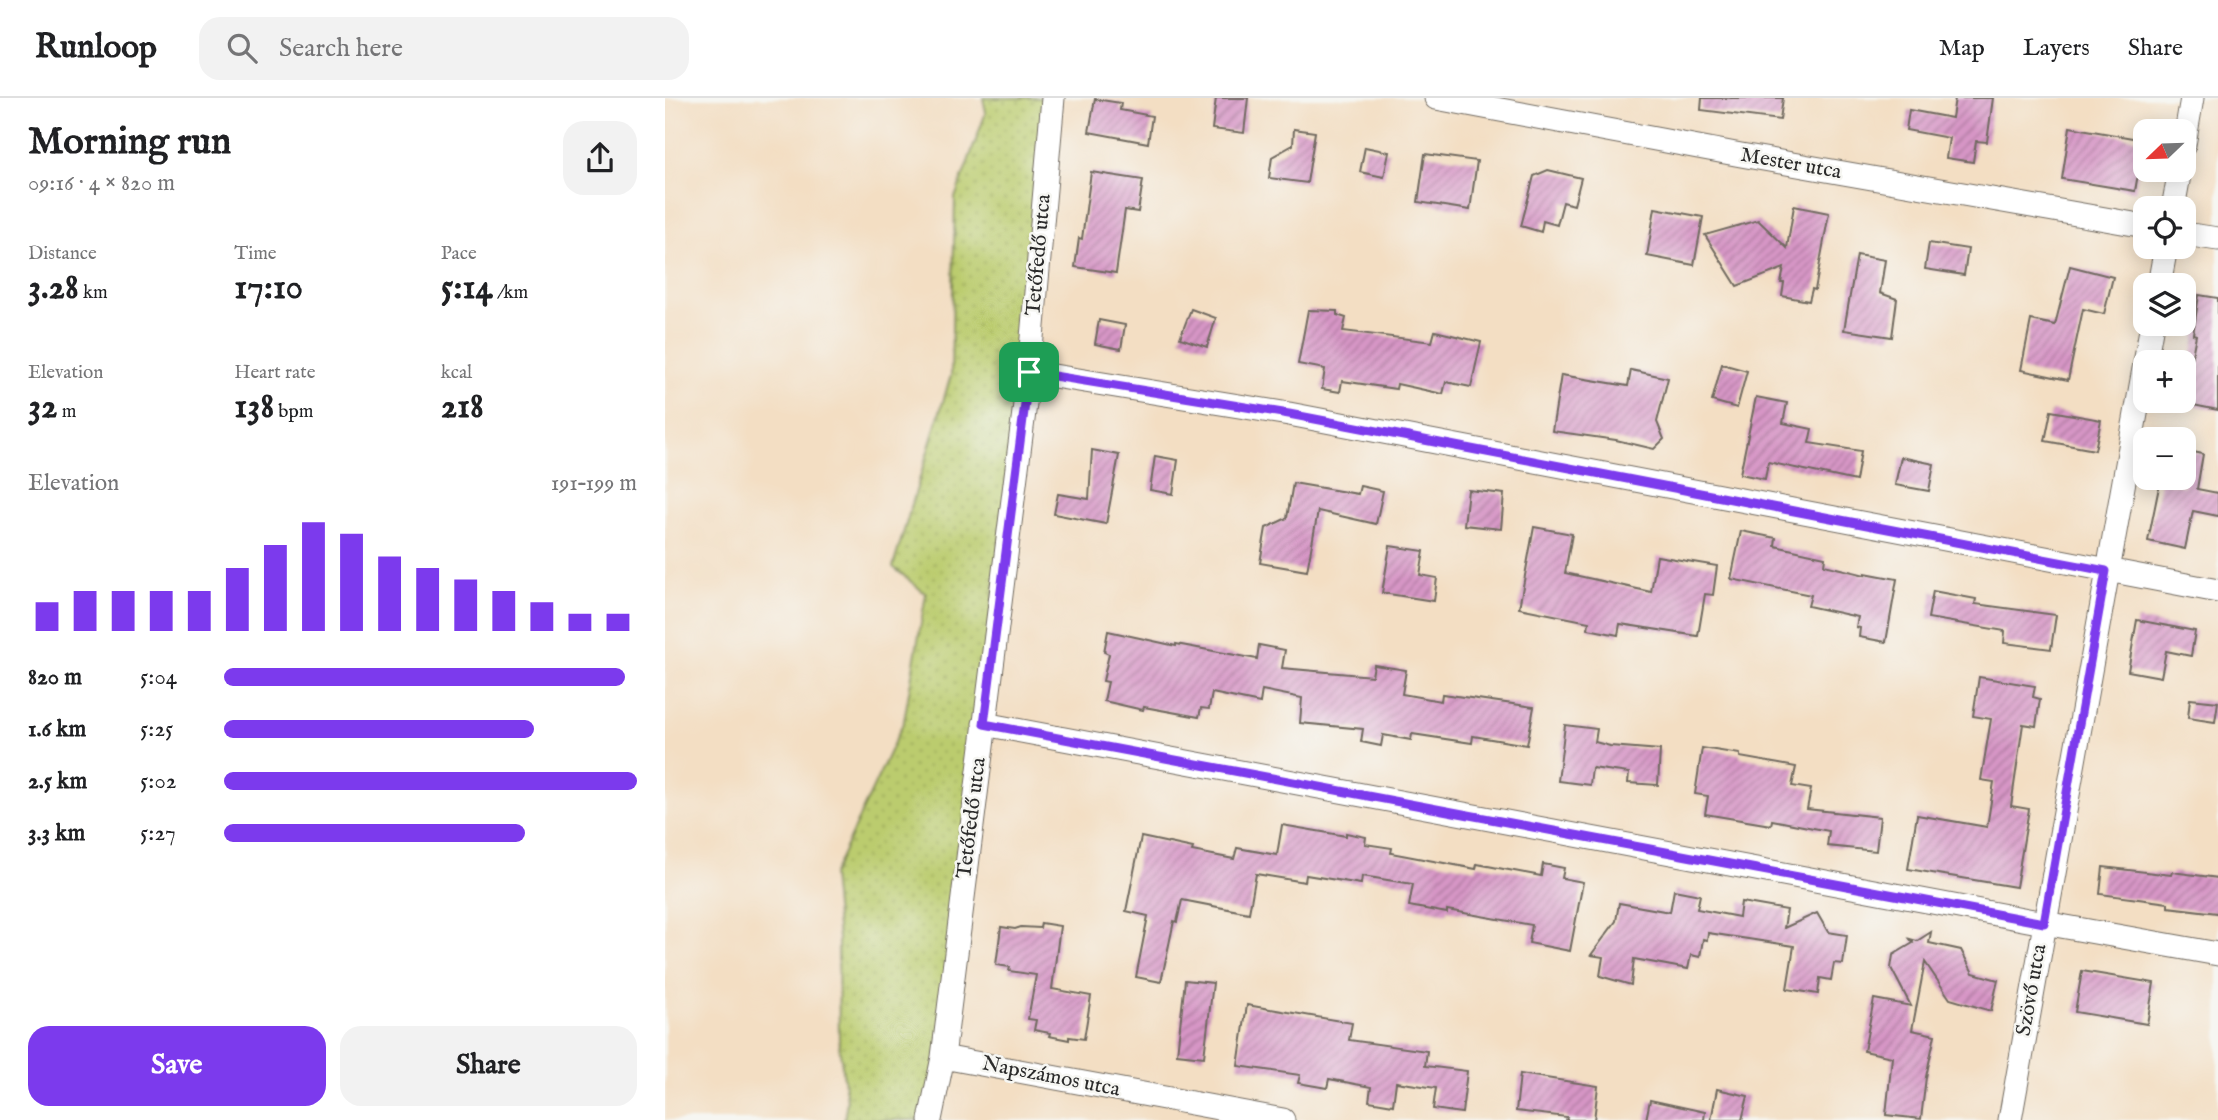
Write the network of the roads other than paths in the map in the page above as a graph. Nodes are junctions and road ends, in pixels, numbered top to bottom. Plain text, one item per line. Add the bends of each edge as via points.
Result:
1 (1053, 98) edge
2 (1436, 98) edge
3 (2192, 98) edge
4 (2188, 119) edge
5 (2133, 224) edge
6 (2196, 236) edge
7 (2218, 239) edge
8 (2150, 336) edge
9 (1029, 372) junction
10 (2106, 571) junction
11 (2218, 591) edge
12 (984, 724) junction
13 (2044, 923) junction
14 (2218, 954) edge
15 (943, 1057) junction
16 (930, 1120) edge
17 (1283, 1120) edge
18 (2010, 1120) edge

1 - 9 street, Tetőfedő utca
2 - 5 street, Mester utca
3 - 4 street
6 - 7 street
8 - 10 street, Szövő utca
9 - 10 street via 1289,414
9 - 12 street, Tetőfedő utca
10 - 11 street
10 - 13 street, Szövő utca
12 - 13 street
12 - 15 street, Tetőfedő utca
13 - 14 street
13 - 18 street, Szövő utca
15 - 16 street, Tetőfedő utca
15 - 17 street, Napszámos utca

